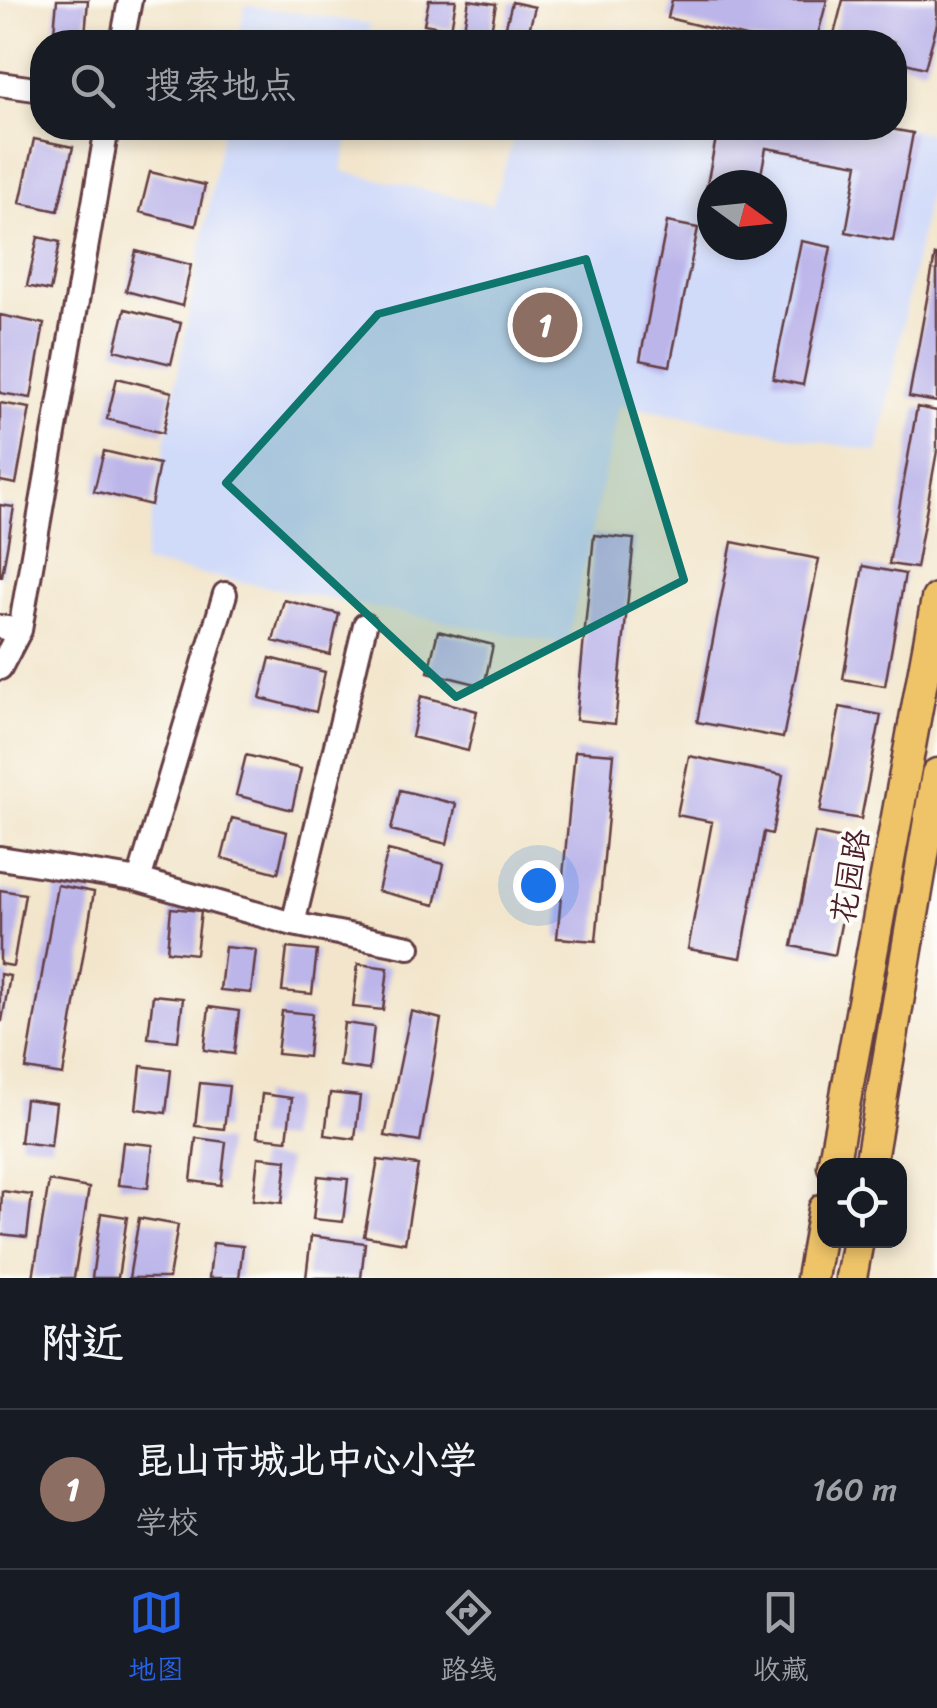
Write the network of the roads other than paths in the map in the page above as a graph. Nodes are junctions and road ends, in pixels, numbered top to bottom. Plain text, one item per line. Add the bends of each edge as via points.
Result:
1 (130, 0) edge
2 (124, 30) edge
3 (0, 84) edge
4 (30, 88) edge
5 (105, 140) edge
6 (225, 594) dead end
7 (937, 600) edge
8 (365, 625) dead end
9 (10, 628) edge
10 (0, 668) edge
11 (937, 774) edge
12 (0, 858) edge
13 (139, 880) junction
14 (293, 924) junction
15 (409, 947) dead end
16 (833, 1158) edge
17 (871, 1158) edge
18 (817, 1248) edge
19 (857, 1248) edge
20 (812, 1278) edge
21 (851, 1278) edge

1 - 2 street
3 - 4 street
5 - 9 street
6 - 13 street
7 - 16 main road, 花园路
8 - 14 street
9 - 10 street
11 - 17 main road
12 - 13 street
13 - 14 street
14 - 15 street
18 - 20 main road
19 - 21 main road

